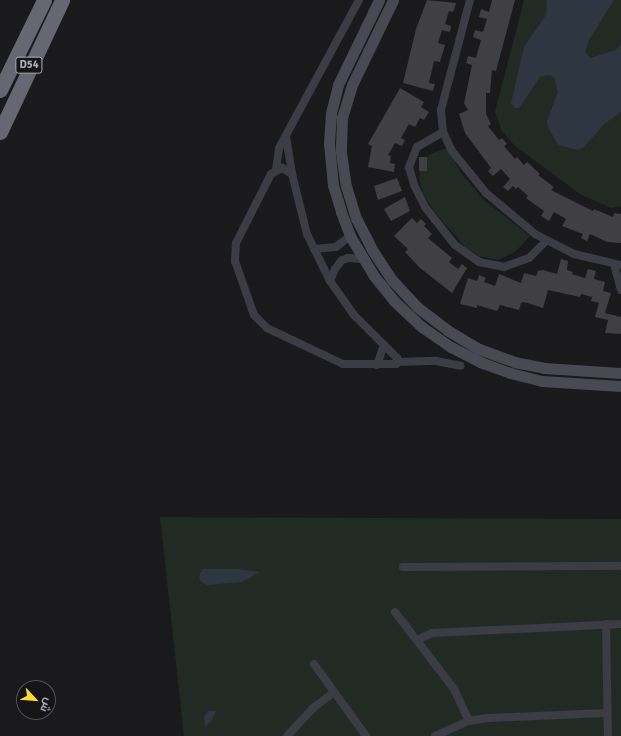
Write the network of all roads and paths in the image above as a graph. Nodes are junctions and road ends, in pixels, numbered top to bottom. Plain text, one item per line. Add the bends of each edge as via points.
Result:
1 (44, 0) edge
2 (62, 0) edge
3 (359, 0) edge
4 (379, 0) edge
5 (393, 0) edge
6 (470, 0) edge
7 (0, 90) edge
8 (0, 132) edge
9 (443, 132) junction
10 (286, 136) junction
11 (276, 170) junction
12 (292, 174) junction
13 (350, 236) junction
14 (546, 241) junction
15 (314, 249) junction
16 (363, 259) junction
17 (617, 264) edge
18 (330, 281) junction
19 (621, 290) edge
20 (384, 345) junction
21 (398, 362) junction
22 (376, 364) junction
23 (461, 366) dead end
24 (621, 373) edge
25 (621, 386) edge
26 (621, 566) edge
27 (403, 567) dead end
28 (395, 612) dead end
29 (606, 624) junction
30 (621, 624) edge
31 (417, 640) junction
32 (314, 664) dead end
33 (334, 692) junction
34 (606, 713) junction
35 (469, 721) junction
36 (287, 736) edge
37 (366, 736) edge
38 (435, 736) edge
39 (608, 736) edge

1 - 7 highway, D54
2 - 8 highway, D54
3 - 10 street
4 - 13 street via 344,72 331,114 329,143 332,178 338,206
5 - 24 street via 352,85 345,107 341,135 343,169 350,202 374,254 392,280 417,307 447,330 479,349 514,362 544,368
6 - 9 street via 441,110
9 - 14 street via 458,160 486,193 514,219
9 - 14 street via 416,147 409,167 414,185 425,206 446,235 472,258 496,267 521,263 536,253
10 - 11 street via 279,148
10 - 12 street
11 - 12 street via 288,170
11 - 22 street via 271,174 236,243 235,261 250,307 267,328 336,361 350,365
12 - 15 street via 302,218
13 - 15 street via 336,247
13 - 16 street
14 - 17 street via 574,254
15 - 18 street
16 - 18 street via 342,260
16 - 25 street via 382,287 407,315 437,339 465,355 526,378
17 - 19 street
18 - 20 street via 354,315
20 - 21 street
20 - 22 street
21 - 22 street
21 - 23 street via 436,361
26 - 27 street
28 - 31 street
29 - 30 street
29 - 31 street via 432,633
29 - 34 street
31 - 35 street via 459,696
32 - 33 street
33 - 36 street via 308,712
33 - 37 street
34 - 35 street
34 - 39 street
35 - 38 street

